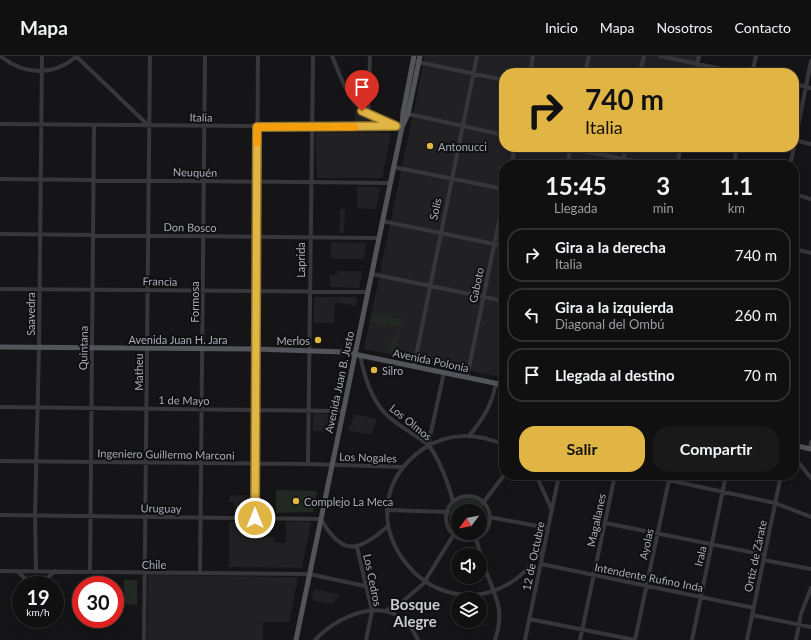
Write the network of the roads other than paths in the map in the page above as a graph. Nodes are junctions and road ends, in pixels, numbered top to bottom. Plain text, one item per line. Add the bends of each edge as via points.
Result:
1 (42, 56) edge
2 (77, 56) edge
3 (150, 56) edge
4 (205, 56) edge
5 (258, 56) edge
6 (313, 56) edge
7 (332, 56) edge
8 (370, 56) edge
9 (420, 56) edge
10 (477, 56) edge
11 (533, 56) edge
12 (589, 56) edge
13 (644, 56) edge
14 (660, 56) edge
15 (699, 56) edge
16 (756, 56) edge
17 (0, 57) edge
18 (416, 60) edge
19 (811, 61) edge
20 (697, 64) junction
21 (531, 68) edge
22 (586, 68) edge
23 (641, 68) edge
24 (696, 68) edge
25 (717, 68) edge
26 (753, 68) edge
27 (42, 72) junction
28 (473, 74) junction
29 (499, 79) edge
30 (799, 85) edge
31 (806, 86) junction
32 (811, 88) edge
33 (408, 114) junction
34 (368, 116) junction
35 (799, 120) edge
36 (0, 124) edge
37 (40, 125) junction
38 (94, 125) junction
39 (149, 126) junction
40 (204, 126) junction
41 (396, 126) junction
42 (464, 126) junction
43 (257, 127) junction
44 (310, 128) junction
45 (402, 128) junction
46 (499, 134) edge
47 (799, 141) edge
48 (811, 144) edge
49 (592, 152) edge
50 (625, 152) edge
51 (623, 158) junction
52 (632, 160) edge
53 (393, 167) junction
54 (0, 179) edge
55 (40, 179) junction
56 (451, 179) junction
57 (93, 180) junction
58 (149, 180) junction
59 (204, 181) junction
60 (257, 182) junction
61 (310, 182) junction
62 (390, 183) junction
63 (499, 189) edge
64 (799, 195) edge
65 (811, 199) edge
66 (499, 220) edge
67 (382, 221) junction
68 (439, 233) junction
69 (0, 234) edge
70 (40, 235) junction
71 (93, 235) junction
72 (148, 236) junction
73 (203, 236) junction
74 (256, 237) junction
75 (310, 238) junction
76 (379, 238) junction
77 (494, 244) junction
78 (499, 245) edge
79 (799, 250) edge
80 (811, 253) edge
81 (372, 274) junction
82 (429, 286) junction
83 (0, 289) edge
84 (40, 289) junction
85 (92, 290) junction
86 (148, 290) junction
87 (203, 290) junction
88 (256, 291) junction
89 (309, 292) junction
90 (368, 292) junction
91 (483, 297) junction
92 (499, 300) edge
93 (0, 347) edge
94 (39, 348) junction
95 (92, 348) junction
96 (147, 348) junction
97 (202, 349) junction
98 (255, 349) junction
99 (309, 350) junction
100 (357, 355) junction
101 (414, 366) junction
102 (444, 372) junction
103 (466, 377) junction
104 (496, 383) junction
105 (499, 384) edge
106 (0, 406) edge
107 (38, 406) junction
108 (91, 408) junction
109 (147, 408) junction
110 (202, 409) junction
111 (255, 409) junction
112 (309, 410) junction
113 (343, 411) junction
114 (469, 436) junction
115 (811, 442) edge
116 (499, 443) edge
117 (428, 446) junction
118 (799, 446) edge
119 (810, 449) edge
120 (0, 461) edge
121 (36, 462) junction
122 (91, 462) junction
123 (146, 462) junction
124 (201, 463) junction
125 (799, 463) edge
126 (255, 464) junction
127 (308, 464) junction
128 (332, 465) junction
129 (403, 467) junction
130 (811, 478) edge
131 (500, 480) edge
132 (538, 480) edge
133 (558, 480) edge
134 (614, 480) edge
135 (669, 480) joint
136 (725, 480) edge
137 (780, 480) edge
138 (723, 491) junction
139 (452, 502) junction
140 (483, 503) junction
141 (775, 504) junction
142 (387, 510) junction
143 (552, 510) junction
144 (448, 512) junction
145 (0, 515) edge
146 (35, 516) junction
147 (90, 516) junction
148 (146, 517) junction
149 (201, 517) junction
150 (490, 517) junction
151 (811, 517) edge
152 (255, 518) junction
153 (321, 519) junction
154 (605, 523) junction
155 (388, 526) junction
156 (487, 527) edge
157 (548, 528) junction
158 (451, 530) edge
159 (658, 534) junction
160 (451, 539) edge
161 (476, 540) edge
162 (712, 545) junction
163 (357, 547) junction
164 (544, 547) junction
165 (764, 558) junction
166 (541, 564) junction
167 (811, 569) edge
168 (0, 571) edge
169 (18, 571) junction
170 (36, 571) junction
171 (55, 571) junction
172 (90, 572) junction
173 (145, 573) junction
174 (200, 573) junction
175 (309, 574) junction
176 (593, 575) junction
177 (23, 576) edge
178 (50, 576) edge
179 (423, 584) junction
180 (365, 586) junction
181 (646, 586) junction
182 (811, 588) edge
183 (495, 591) junction
184 (700, 596) junction
185 (754, 608) junction
186 (372, 611) junction
187 (385, 611) junction
188 (752, 615) junction
189 (529, 619) junction
190 (798, 624) junction
191 (811, 627) edge
192 (582, 629) junction
193 (144, 640) edge
194 (296, 640) edge
195 (316, 640) edge
196 (366, 640) edge
197 (418, 640) edge
198 (495, 640) edge
199 (525, 640) edge
200 (580, 640) edge
201 (635, 640) edge
202 (692, 640) edge
203 (747, 640) edge
204 (796, 640) edge

1 - 27 street, Saavedra
2 - 27 street via 66,65
2 - 39 street
3 - 39 street, Matheu
4 - 40 street, Formosa
5 - 43 street
6 - 44 street, Laprida
7 - 34 street via 352,101
8 - 34 street
9 - 18 main road, Avenida Juan B. Justo
10 - 28 street, Solís
11 - 21 street
12 - 22 street
13 - 23 street
14 - 20 street
15 - 20 street
16 - 26 street
17 - 27 street via 14,66
18 - 28 street
18 - 33 main road, Avenida Juan B. Justo
18 - 45 main road, Avenida Juan B. Justo via 403,113
19 - 31 street
20 - 24 street
20 - 25 street
27 - 37 street, Saavedra
28 - 29 street
28 - 42 street, Solís
30 - 31 street
31 - 32 street
31 - 35 street
33 - 42 street
33 - 45 main road, Avenida Juan B. Justo
34 - 41 street
36 - 37 street, Italia
37 - 38 street, Italia
37 - 55 street, Saavedra
38 - 39 street, Italia
38 - 57 street, Quintana
39 - 40 street, Italia
39 - 58 street, Matheu
40 - 43 street, Italia
40 - 59 street, Formosa
41 - 44 street, Italia
41 - 45 street, Italia
42 - 46 street
42 - 56 street, Solís
43 - 44 street, Italia
43 - 60 street
44 - 61 street, Laprida
45 - 53 main road, Avenida Juan B. Justo
47 - 48 street
49 - 51 street
50 - 51 street
51 - 52 street
53 - 56 street
53 - 62 main road, Avenida Juan B. Justo
54 - 55 street, Neuquén
55 - 57 street, Neuquén
55 - 70 street, Saavedra
56 - 63 street
56 - 68 street, Solís
57 - 58 street, Neuquén
57 - 71 street, Quintana
58 - 59 street, Neuquén
58 - 72 street, Matheu
59 - 60 street, Neuquén
59 - 73 street, Formosa
60 - 61 street, Neuquén
60 - 74 street
61 - 62 street, Neuquén
61 - 75 street, Laprida
62 - 67 main road, Avenida Juan B. Justo
64 - 65 street
66 - 77 street, Gaboto
67 - 68 street
67 - 76 main road, Avenida Juan B. Justo
68 - 77 street
68 - 82 street, Solís
69 - 70 street, Don Bosco
70 - 71 street, Don Bosco
70 - 84 street, Saavedra
71 - 72 street, Don Bosco
71 - 85 street, Quintana
72 - 73 street, Don Bosco
72 - 86 street, Matheu
73 - 74 street, Don Bosco
73 - 87 street, Formosa
74 - 75 street, Don Bosco
74 - 88 street
75 - 76 street, Don Bosco
75 - 89 street, Laprida
76 - 81 main road, Avenida Juan B. Justo
77 - 78 street
77 - 91 street, Gaboto
79 - 80 street
81 - 82 street
81 - 90 main road, Avenida Juan B. Justo
82 - 91 street
82 - 101 street, Solís
83 - 84 street, Francia
84 - 85 street, Francia
84 - 94 street, Saavedra
85 - 86 street, Francia
85 - 95 street, Quintana
86 - 87 street, Francia
86 - 96 street, Matheu
87 - 88 street, Francia
87 - 97 street, Formosa
88 - 89 street, Francia
88 - 98 street
89 - 90 street, Francia
89 - 99 street, Laprida
90 - 100 main road, Avenida Juan B. Justo
91 - 92 street
91 - 103 street, Gaboto
93 - 94 main road, Avenida Juan H. Jara
94 - 95 main road, Avenida Juan H. Jara
94 - 107 street, Saavedra
95 - 96 main road, Avenida Juan H. Jara
95 - 108 street, Quintana
96 - 97 main road, Avenida Juan H. Jara
96 - 109 street, Matheu
97 - 98 main road, Avenida Juan H. Jara
97 - 110 street, Formosa
98 - 99 main road, Avenida Juan H. Jara
98 - 111 street
99 - 100 main road, Avenida Juan H. Jara
99 - 112 street, Laprida
100 - 101 main road, Avenida Polonia
100 - 113 main road, Avenida Juan B. Justo
100 - 117 street, Los Olmos via 372,394 384,412
101 - 102 main road, Avenida Polonia
102 - 103 main road, Avenida Polonia
102 - 117 street
103 - 104 main road, Avenida Polonia
104 - 105 main road, Avenida Polonia
104 - 114 street via 493,399 486,414
106 - 107 street, 1 de Mayo
107 - 108 street, 1 de Mayo
107 - 121 street, Saavedra
108 - 109 street, 1 de Mayo
108 - 122 street, Quintana
109 - 110 street, 1 de Mayo
109 - 123 street, Matheu
110 - 111 street, 1 de Mayo
110 - 124 street, Formosa
111 - 112 street, 1 de Mayo
111 - 126 street
112 - 113 street, 1 de Mayo
112 - 127 street, Laprida
113 - 128 main road, Avenida Juan B. Justo
114 - 116 street
114 - 117 street via 441,440
115 - 119 street
117 - 129 street
117 - 139 street, Los Olmos via 444,474
118 - 119 main road
120 - 121 street, Ingeniero Guillermo Marconi
121 - 122 street, Ingeniero Guillermo Marconi
121 - 146 street, Saavedra
122 - 123 street, Ingeniero Guillermo Marconi
122 - 147 street, Quintana
123 - 124 street, Ingeniero Guillermo Marconi
123 - 148 street, Matheu
124 - 126 street, Ingeniero Guillermo Marconi
124 - 149 street, Formosa
125 - 130 street
126 - 127 street, Ingeniero Guillermo Marconi
126 - 152 street
127 - 128 street, Ingeniero Guillermo Marconi
128 - 129 street, Los Nogales
128 - 153 main road, Avenida Juan B. Justo
129 - 142 street via 393,487
131 - 140 street
132 - 143 street
133 - 143 street, 12 de Octubre
134 - 154 street, Magallanes
135 - 138 street
135 - 159 street, Ayolas
136 - 138 street, Irala
137 - 141 street, Ortiz de Zárate
138 - 141 street
138 - 162 street, Irala
139 - 140 street via 470,496
139 - 144 street
140 - 150 street
141 - 151 street
141 - 165 street, Ortiz de Zárate
142 - 144 street
142 - 155 street
143 - 157 street, 12 de Octubre
144 - 158 street via 447,524
145 - 146 street, Uruguay
146 - 147 street, Uruguay
146 - 170 street, Saavedra
147 - 148 street, Uruguay
147 - 172 street, Quintana
148 - 149 street, Uruguay
148 - 173 street, Matheu
149 - 152 street, Uruguay
149 - 174 street, Formosa
150 - 156 street
150 - 157 street
152 - 153 street, Uruguay
153 - 163 street via 339,542
153 - 175 main road, Avenida Juan B. Justo
154 - 159 street
154 - 176 street, Magallanes
155 - 163 street via 370,541
155 - 179 street via 399,557
157 - 164 street, 12 de Octubre
159 - 162 street
159 - 181 street, Ayolas
160 - 179 street
161 - 183 street
162 - 165 street
162 - 184 street, Irala
163 - 180 street, Los Cedros
164 - 166 street, 12 de Octubre
164 - 183 street via 524,573
165 - 167 street
165 - 185 street, Ortiz de Zárate
166 - 176 street, Intendente Rufino Inda
166 - 189 street, 12 de Octubre
168 - 169 street, Chile
169 - 170 street, Chile
169 - 177 street
170 - 171 street, Chile
171 - 172 street, Chile
171 - 178 street
172 - 173 street, Chile
173 - 174 street, Chile
173 - 193 street, Matheu
174 - 175 street, Chile
175 - 180 street, Chile
175 - 194 main road, Avenida Juan B. Justo
176 - 181 street, Intendente Rufino Inda
176 - 192 street, Magallanes
179 - 183 street via 457,596
179 - 187 street via 402,602
180 - 186 street, Los Cedros
181 - 184 street, Intendente Rufino Inda
181 - 201 street, Ayolas
182 - 190 street
183 - 198 street via 500,617
184 - 185 street, Intendente Rufino Inda
184 - 202 street, Irala
185 - 188 street, Ortiz de Zárate
186 - 187 street
186 - 195 street via 345,617
186 - 196 street, Los Cedros
187 - 197 street via 403,619
188 - 190 street
188 - 203 street, Ortiz de Zárate
189 - 192 street
189 - 199 street, 12 de Octubre
190 - 191 street
190 - 204 street
192 - 200 street, Magallanes
192 - 201 street

